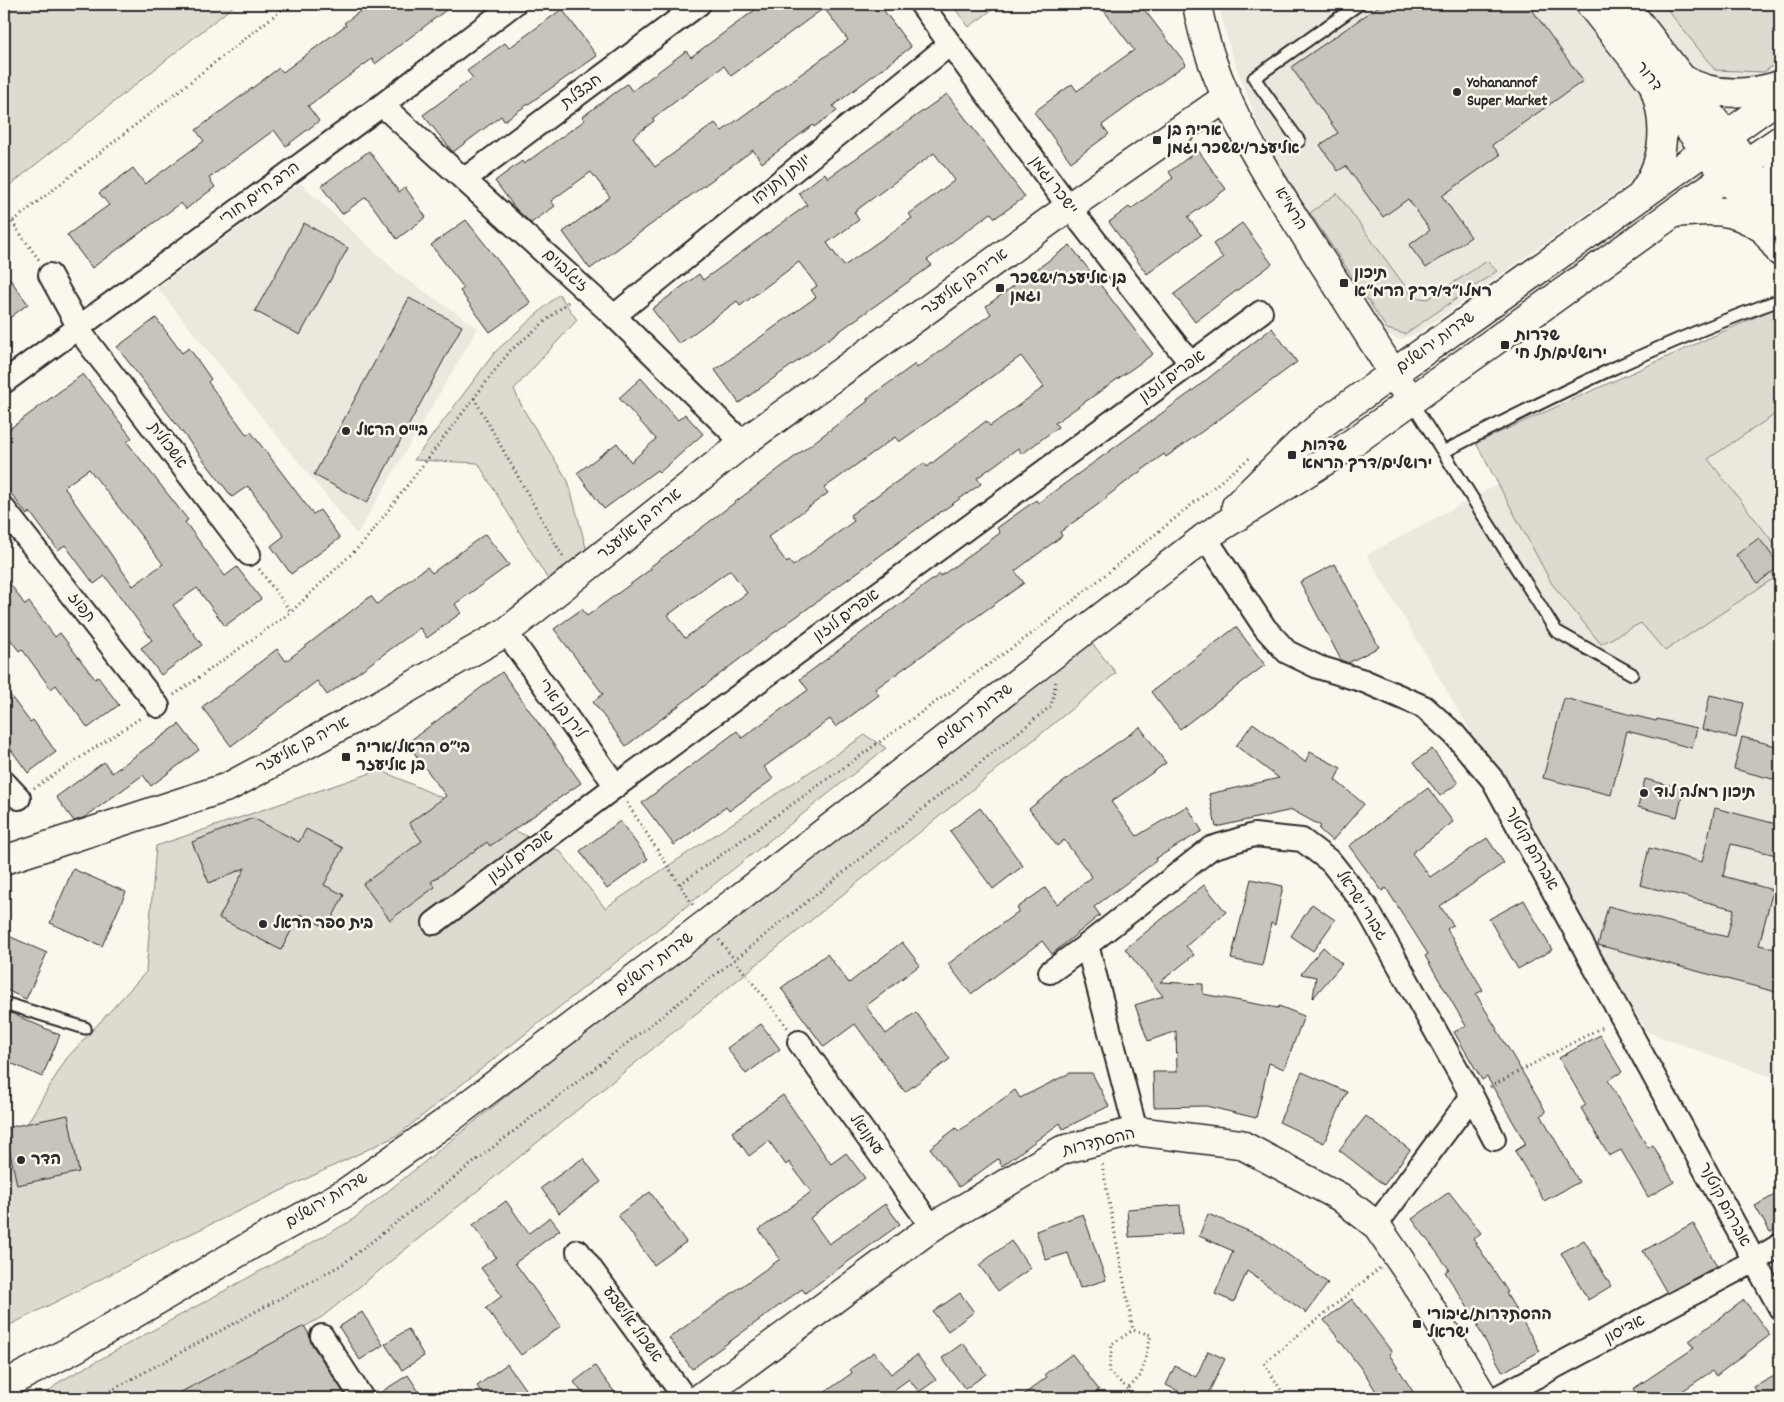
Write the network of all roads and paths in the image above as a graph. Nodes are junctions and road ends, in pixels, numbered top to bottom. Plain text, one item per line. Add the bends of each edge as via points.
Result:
1 (289, 4) edge
2 (514, 4) edge
3 (699, 4) edge
4 (921, 4) edge
5 (1197, 4) edge
6 (1359, 4) edge
7 (1590, 4) edge
8 (1624, 4) edge
9 (949, 45) junction
10 (1680, 77) junction
11 (1650, 80) junction
12 (1780, 84) edge
13 (1780, 96) edge
14 (1227, 97) junction
15 (382, 105) junction
16 (1780, 140) edge
17 (1299, 141) dead end
18 (1716, 142) junction
19 (1737, 170) junction
20 (1780, 170) edge
21 (465, 179) junction
22 (1641, 194) junction
23 (1780, 204) edge
24 (1069, 207) junction
25 (1674, 213) junction
26 (1773, 221) edge
27 (12, 222) junction
28 (4, 224) edge
29 (1780, 252) edge
30 (50, 275) joint
31 (584, 289) junction
32 (1780, 300) edge
33 (1261, 312) dead end
34 (614, 316) junction
35 (79, 327) junction
36 (1191, 364) junction
37 (1393, 373) junction
38 (4, 382) edge
39 (474, 398) junction
40 (1411, 401) junction
41 (743, 443) junction
42 (1258, 451) dead end
43 (1442, 452) junction
44 (4, 510) edge
45 (1205, 537) junction
46 (249, 554) joint
47 (574, 578) junction
48 (291, 612) junction
49 (506, 632) junction
50 (1064, 646) junction
51 (1632, 674) dead end
52 (158, 706) junction
53 (4, 782) edge
54 (616, 786) junction
55 (18, 798) joint
56 (4, 860) edge
57 (680, 884) dead end
58 (434, 923) dead end
59 (1087, 945) junction
60 (1050, 972) dead end
61 (4, 1003) edge
62 (1622, 1017) junction
63 (85, 1028) dead end
64 (799, 1042) dead end
65 (1472, 1096) junction
66 (1136, 1131) junction
67 (1494, 1139) dead end
68 (1097, 1141) junction
69 (4, 1166) edge
70 (9, 1168) dead end
71 (1376, 1225) junction
72 (932, 1227) junction
73 (1780, 1245) edge
74 (578, 1251) dead end
75 (1396, 1254) junction
76 (1754, 1261) junction
77 (1780, 1308) edge
78 (1133, 1330) junction
79 (322, 1336) dead end
80 (76, 1348) junction
81 (4, 1385) edge
82 (1128, 1389) junction
83 (20, 1398) edge
84 (97, 1398) edge
85 (362, 1398) edge
86 (685, 1398) edge
87 (700, 1398) edge
88 (1129, 1398) edge
89 (1286, 1398) edge
90 (1484, 1398) edge
91 (1496, 1398) edge

1 - 27 path
2 - 15 street, הרב חיים חורי
3 - 21 street, חבצלת
4 - 9 street, יישכר וגמן
5 - 14 street, הרמ"א via 1201,28
6 - 17 lane via 1254,78
7 - 11 street, דרור
8 - 10 street, דרור
9 - 24 street, יישכר וגמן
9 - 34 street, יונתן נתניהו
10 - 12 street via 1718,92 1744,92
10 - 18 street, דרור
11 - 18 street, דרור
11 - 22 street via 1661,112 1662,145 1656,169
13 - 18 street, שדרות ירושלים
14 - 24 street, אריה בן אליעזר
14 - 37 street, הרמ"א via 1239,125 1292,214
15 - 21 street, זיגלבוים
15 - 35 street, הרב חיים חורי
16 - 19 street, שדרות ירושלים
18 - 19 street
18 - 22 street, שדרות ירושלים
19 - 25 street, שדרות ירושלים
19 - 26 street
20 - 23 street via 1777,188
21 - 31 street, זיגלבוים
22 - 37 street, שדרות ירושלים
24 - 36 street, יישכר וגמן
24 - 41 street, אריה בן אליעזר
25 - 26 street via 1708,210
25 - 40 street, שדרות ירושלים
26 - 29 street
27 - 28 path
27 - 30 path
30 - 35 street, אשכולית
31 - 34 street, זיגלבוים
31 - 39 path via 510,351
32 - 43 lane via 1596,375
33 - 36 street, אפרים לוזון
34 - 41 street, זיגלבוים
35 - 38 street, הרב חיים חורי
35 - 46 street, אשכולית
36 - 54 street, אפרים לוזון
37 - 40 street, הרמ"א
37 - 45 street, שדרות ירושלים via 1298,445
39 - 47 path
39 - 48 path via 364,542
40 - 43 lane
40 - 45 street, שדרות ירושלים via 1341,451
41 - 47 street, אריה בן אליעזר
42 - 57 path via 1037,630
43 - 51 lane via 1556,630
44 - 52 street, תפוז
45 - 50 street, שדרות ירושלים
45 - 62 street, אברהם קוטנר via 1265,628 1287,652 1424,707 1454,734 1493,780
46 - 48 path
47 - 49 street, אריה בן אליעזר
48 - 52 path
49 - 54 street, לירן בן ארי
49 - 56 street, אריה בן אליעזר via 228,787
50 - 80 street, שדרות ירושלים via 706,924 443,1124 345,1194
50 - 84 path via 1051,706 726,966 359,1252 343,1264
52 - 55 path
53 - 55 street
54 - 58 street, אפרים לוזון
59 - 60 street, גבורי ישראל
59 - 65 street, גבורי ישראל via 1211,848 1254,835 1302,840 1332,862 1365,905
59 - 66 street
61 - 63 lane
62 - 65 path
62 - 76 street, אברהם קוטנר
64 - 72 street, עמנואל
65 - 67 street, גבורי ישראל
65 - 71 street
66 - 68 street, ההסתדרות
66 - 71 street, ההסתדרות via 1240,1144 1340,1197
68 - 72 street, ההסתדרות via 1062,1150
68 - 78 path
69 - 70 path
71 - 75 street, ההסתדרות
72 - 87 street, ההסתדרות
73 - 76 street, אדיסון
74 - 86 street, אשכול אלישבע
75 - 89 path via 1264,1363
75 - 90 street, ההסתדרות
76 - 77 street, אברהם קוטנר
76 - 91 street, אדיסון
78 - 82 path via 1151,1334 1141,1375
78 - 82 path via 1112,1344 1108,1372
79 - 85 street
80 - 81 street, שדרות ירושלים
80 - 83 street, שדרות ירושלים
82 - 88 path

